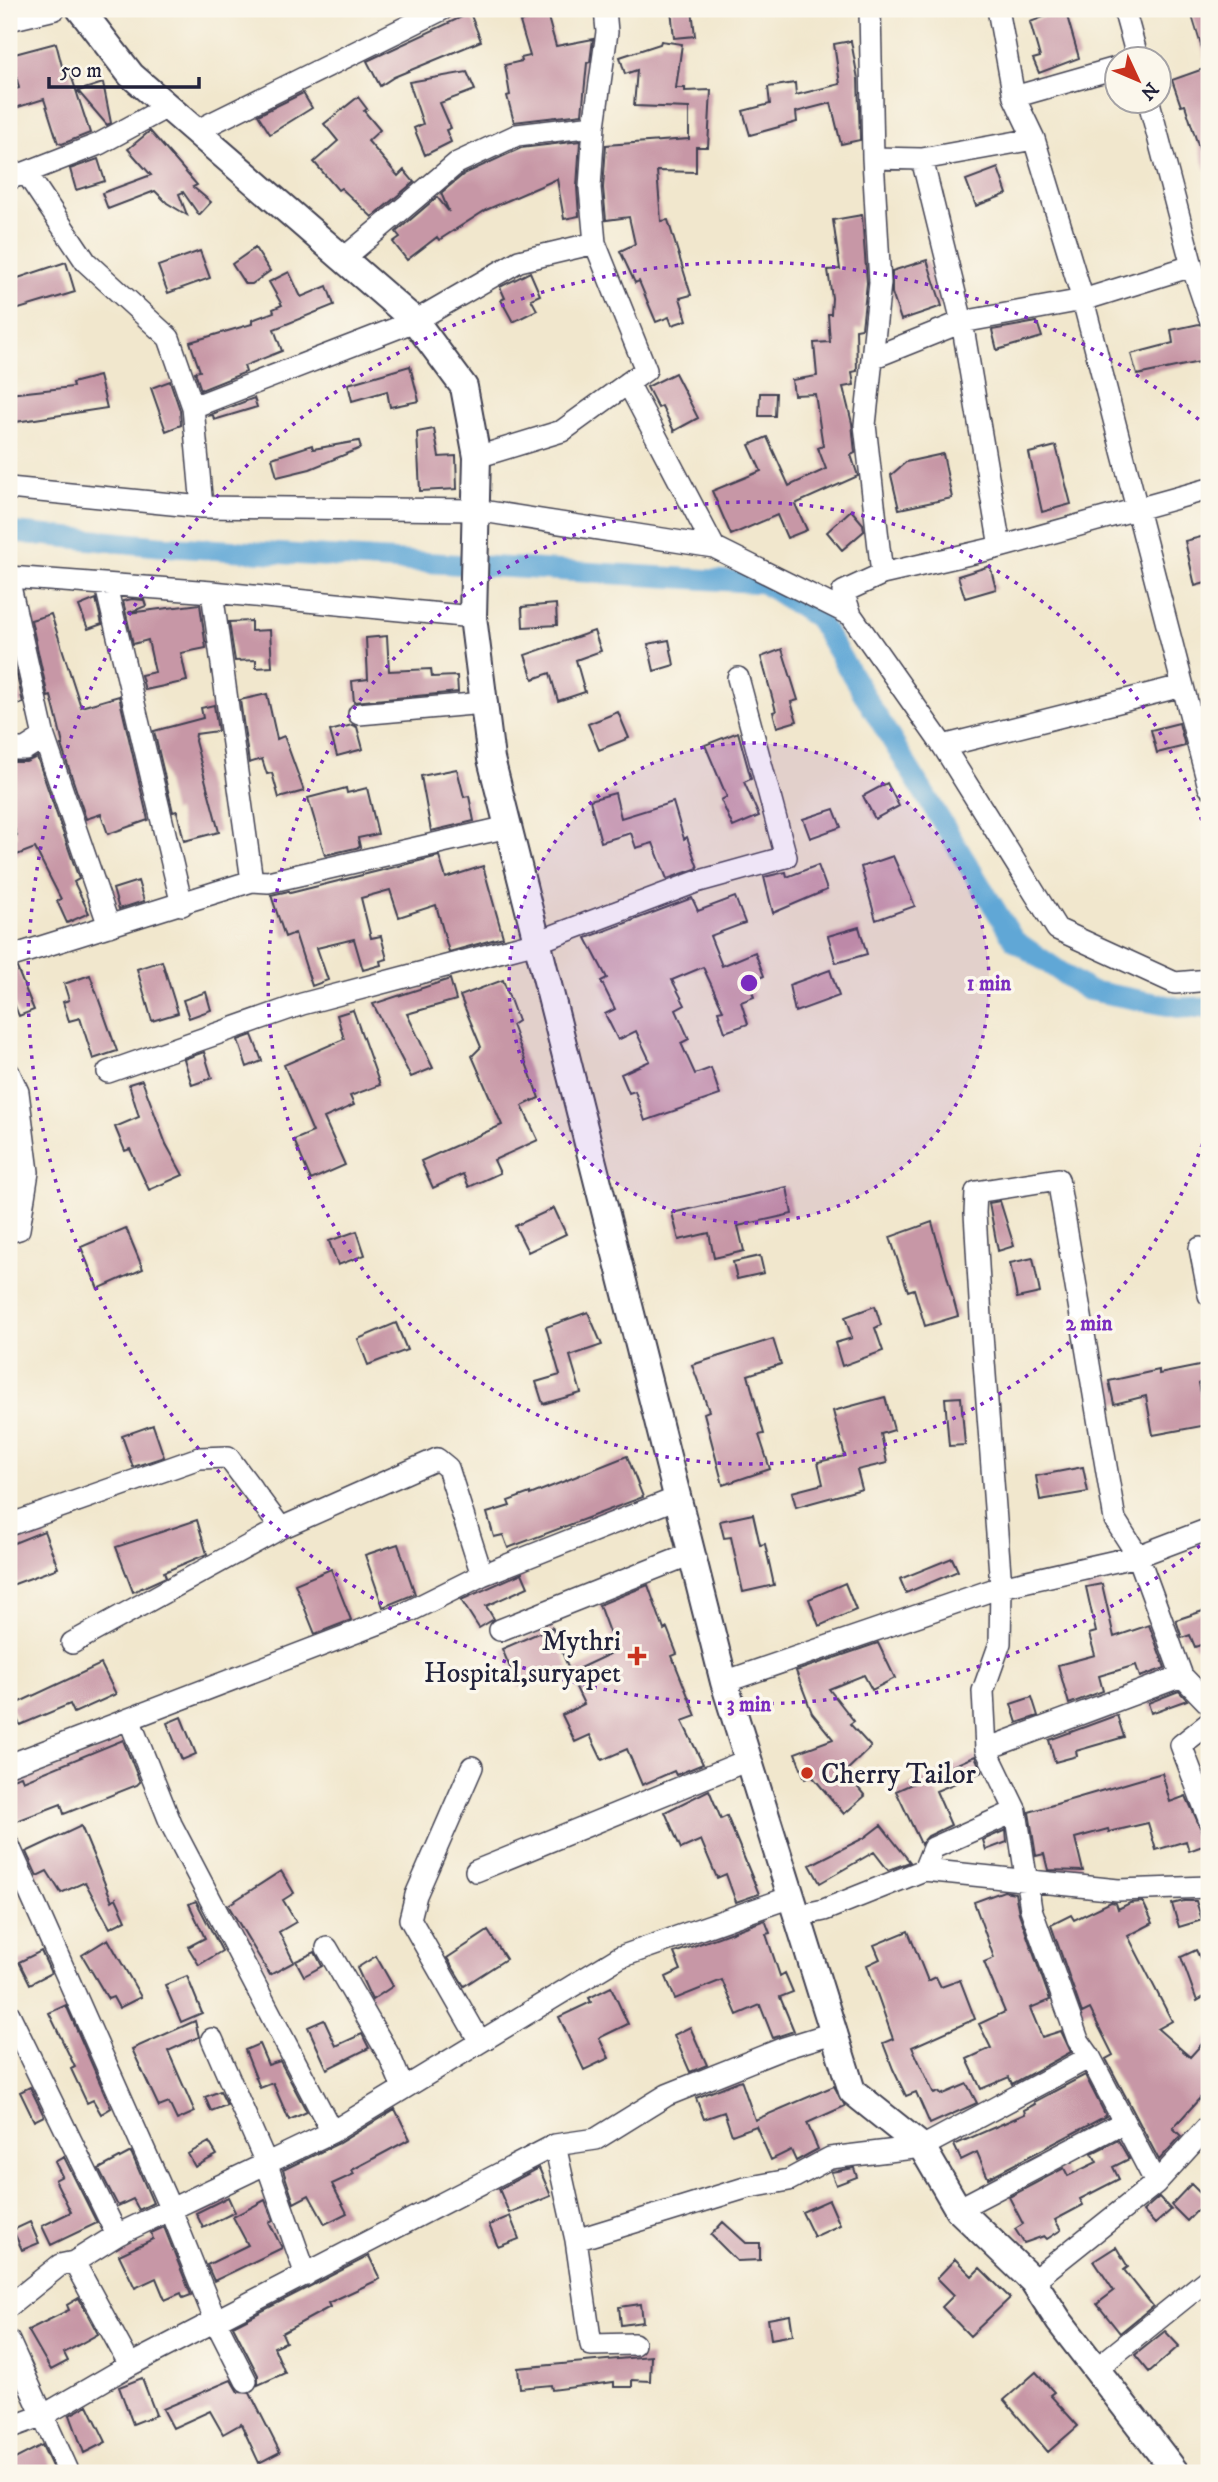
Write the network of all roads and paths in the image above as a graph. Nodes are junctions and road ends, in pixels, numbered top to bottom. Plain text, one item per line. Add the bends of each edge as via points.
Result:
1 (55, 9) edge
2 (80, 9) edge
3 (443, 9) edge
4 (605, 9) edge
5 (870, 9) edge
6 (998, 9) edge
7 (1124, 9) edge
8 (9, 20) edge
9 (1134, 46) edge
10 (1102, 72) edge
11 (1014, 97) junction
12 (167, 107) junction
13 (1153, 116) edge
14 (594, 126) junction
15 (196, 131) junction
16 (1034, 139) junction
17 (873, 158) junction
18 (922, 159) junction
19 (18, 176) edge
20 (595, 243) junction
21 (344, 259) junction
22 (1192, 266) junction
23 (1083, 300) junction
24 (1209, 316) edge
25 (415, 321) junction
26 (962, 322) junction
27 (872, 358) junction
28 (628, 383) junction
29 (193, 407) junction
30 (477, 457) junction
31 (9, 488) edge
32 (1209, 489) edge
33 (202, 507) junction
34 (1139, 507) junction
35 (476, 516) junction
36 (714, 547) junction
37 (1000, 547) junction
38 (881, 574) junction
39 (9, 580) edge
40 (106, 586) junction
41 (212, 592) junction
42 (473, 613) junction
43 (850, 615) junction
44 (738, 678) dead end
45 (1182, 686) junction
46 (484, 703) junction
47 (359, 714) dead end
48 (44, 737) junction
49 (943, 746) junction
50 (9, 750) edge
51 (1209, 787) edge
52 (508, 827) junction
53 (253, 881) junction
54 (182, 905) junction
55 (109, 926) junction
56 (537, 942) junction
57 (9, 957) edge
58 (1209, 980) edge
59 (108, 1072) dead end
60 (9, 1073) edge
61 (9, 1232) edge
62 (1200, 1248) dead end
63 (1209, 1295) edge
64 (677, 1498) junction
65 (9, 1525) edge
66 (281, 1528) junction
67 (1209, 1529) edge
68 (691, 1554) junction
69 (1139, 1556) junction
70 (482, 1575) junction
71 (1001, 1587) junction
72 (500, 1630) dead end
73 (72, 1643) dead end
74 (1182, 1676) junction
75 (724, 1682) junction
76 (1209, 1704) edge
77 (130, 1719) junction
78 (1209, 1723) edge
79 (986, 1749) junction
80 (748, 1760) junction
81 (9, 1765) edge
82 (472, 1767) dead end
83 (1016, 1811) junction
84 (1209, 1819) edge
85 (9, 1846) edge
86 (924, 1870) junction
87 (476, 1871) dead end
88 (1029, 1883) junction
89 (1209, 1887) edge
90 (794, 1907) junction
91 (327, 1948) dead end
92 (9, 2014) edge
93 (836, 2032) junction
94 (212, 2039) dead end
95 (479, 2040) junction
96 (1090, 2057) junction
97 (403, 2088) junction
98 (1124, 2122) junction
99 (1209, 2125) edge
100 (332, 2132) junction
101 (555, 2145) junction
102 (922, 2147) junction
103 (267, 2165) junction
104 (1156, 2183) junction
105 (958, 2208) junction
106 (171, 2210) junction
107 (117, 2235) junction
108 (576, 2240) junction
109 (74, 2262) junction
110 (306, 2275) junction
111 (1209, 2278) edge
112 (1033, 2281) junction
113 (9, 2306) edge
114 (216, 2322) junction
115 (9, 2341) edge
116 (634, 2344) dead end
117 (130, 2365) junction
118 (1096, 2370) junction
119 (246, 2381) dead end
120 (44, 2414) junction
121 (9, 2428) edge
122 (69, 2473) edge
123 (1176, 2473) edge

1 - 8 street
2 - 12 main road via 131,75
3 - 15 street
4 - 14 street via 607,32
5 - 17 street
6 - 11 street
7 - 9 street
10 - 11 street
11 - 16 street
12 - 15 main road
12 - 19 street via 99,144
13 - 22 street
14 - 20 street via 590,188
14 - 21 street via 517,135 457,163
15 - 21 main road
16 - 18 street
16 - 23 street
17 - 18 street
17 - 27 street via 880,282
18 - 26 street
19 - 29 street via 86,262 169,338
20 - 25 street via 519,261
20 - 28 street via 646,370
21 - 25 main road
22 - 23 street
22 - 24 street
23 - 26 street
23 - 34 street
25 - 29 street
25 - 30 main road via 464,387
26 - 27 street
26 - 37 street
27 - 38 street via 865,425
28 - 30 street via 562,431
28 - 36 street
29 - 33 street
30 - 35 main road
31 - 33 street
32 - 34 street
33 - 35 street
34 - 37 street
34 - 45 street
35 - 36 street
35 - 42 main road
36 - 43 street
37 - 38 street
38 - 43 street via 843,592
39 - 40 street
39 - 48 street
40 - 41 street
40 - 54 street
41 - 42 street
41 - 53 street
42 - 46 main road
43 - 49 street
44 - 56 street via 786,857 696,883
45 - 49 street
45 - 51 street
46 - 47 street
46 - 52 main road via 491,759
48 - 50 street via 25,749
48 - 55 street
49 - 58 street via 1057,929 1175,983
52 - 53 street
52 - 56 main road
53 - 54 street
54 - 55 street
55 - 57 street
56 - 59 street via 302,1004
56 - 64 main road
60 - 61 street via 18,1093 28,1172 19,1229
62 - 63 street
64 - 68 main road
64 - 70 street
65 - 66 street via 199,1458 228,1457
66 - 70 street via 437,1459 448,1468
66 - 73 street
67 - 69 street
68 - 72 street
68 - 75 main road
69 - 71 street
69 - 71 street via 1115,1520 1058,1179 976,1192
69 - 74 street
70 - 77 street via 406,1613
71 - 75 street
71 - 79 street via 1000,1643 983,1691
74 - 76 street
74 - 79 street
75 - 80 main road
77 - 81 street
77 - 100 street via 171,1824
78 - 84 street via 1181,1745
79 - 83 street
80 - 87 street
80 - 90 main road
82 - 95 street via 416,1895 410,1919
83 - 86 street via 933,1848
83 - 88 street
85 - 106 street
86 - 88 street
86 - 90 street via 824,1910
88 - 89 street via 1118,1890
88 - 96 street via 1036,1922 1078,2040
90 - 93 main road
90 - 95 street via 620,1957
91 - 97 street
92 - 107 street
93 - 101 street via 667,2095 596,2139
93 - 102 main road via 852,2091
94 - 103 street
95 - 97 street
96 - 98 street
96 - 102 street
97 - 100 street
98 - 104 street
98 - 105 street
99 - 104 street
100 - 103 street
101 - 108 street
101 - 110 street
102 - 105 main road
102 - 108 street via 830,2158 789,2180 745,2188
103 - 106 street
103 - 110 street
104 - 112 street
105 - 112 main road
106 - 107 street
106 - 114 street
107 - 109 street
108 - 116 street via 591,2345
109 - 113 street via 60,2265
109 - 117 street
110 - 114 street
111 - 118 street
112 - 118 main road
114 - 117 street
114 - 119 street
115 - 120 street
117 - 120 street
118 - 123 main road
120 - 121 street
120 - 122 street

